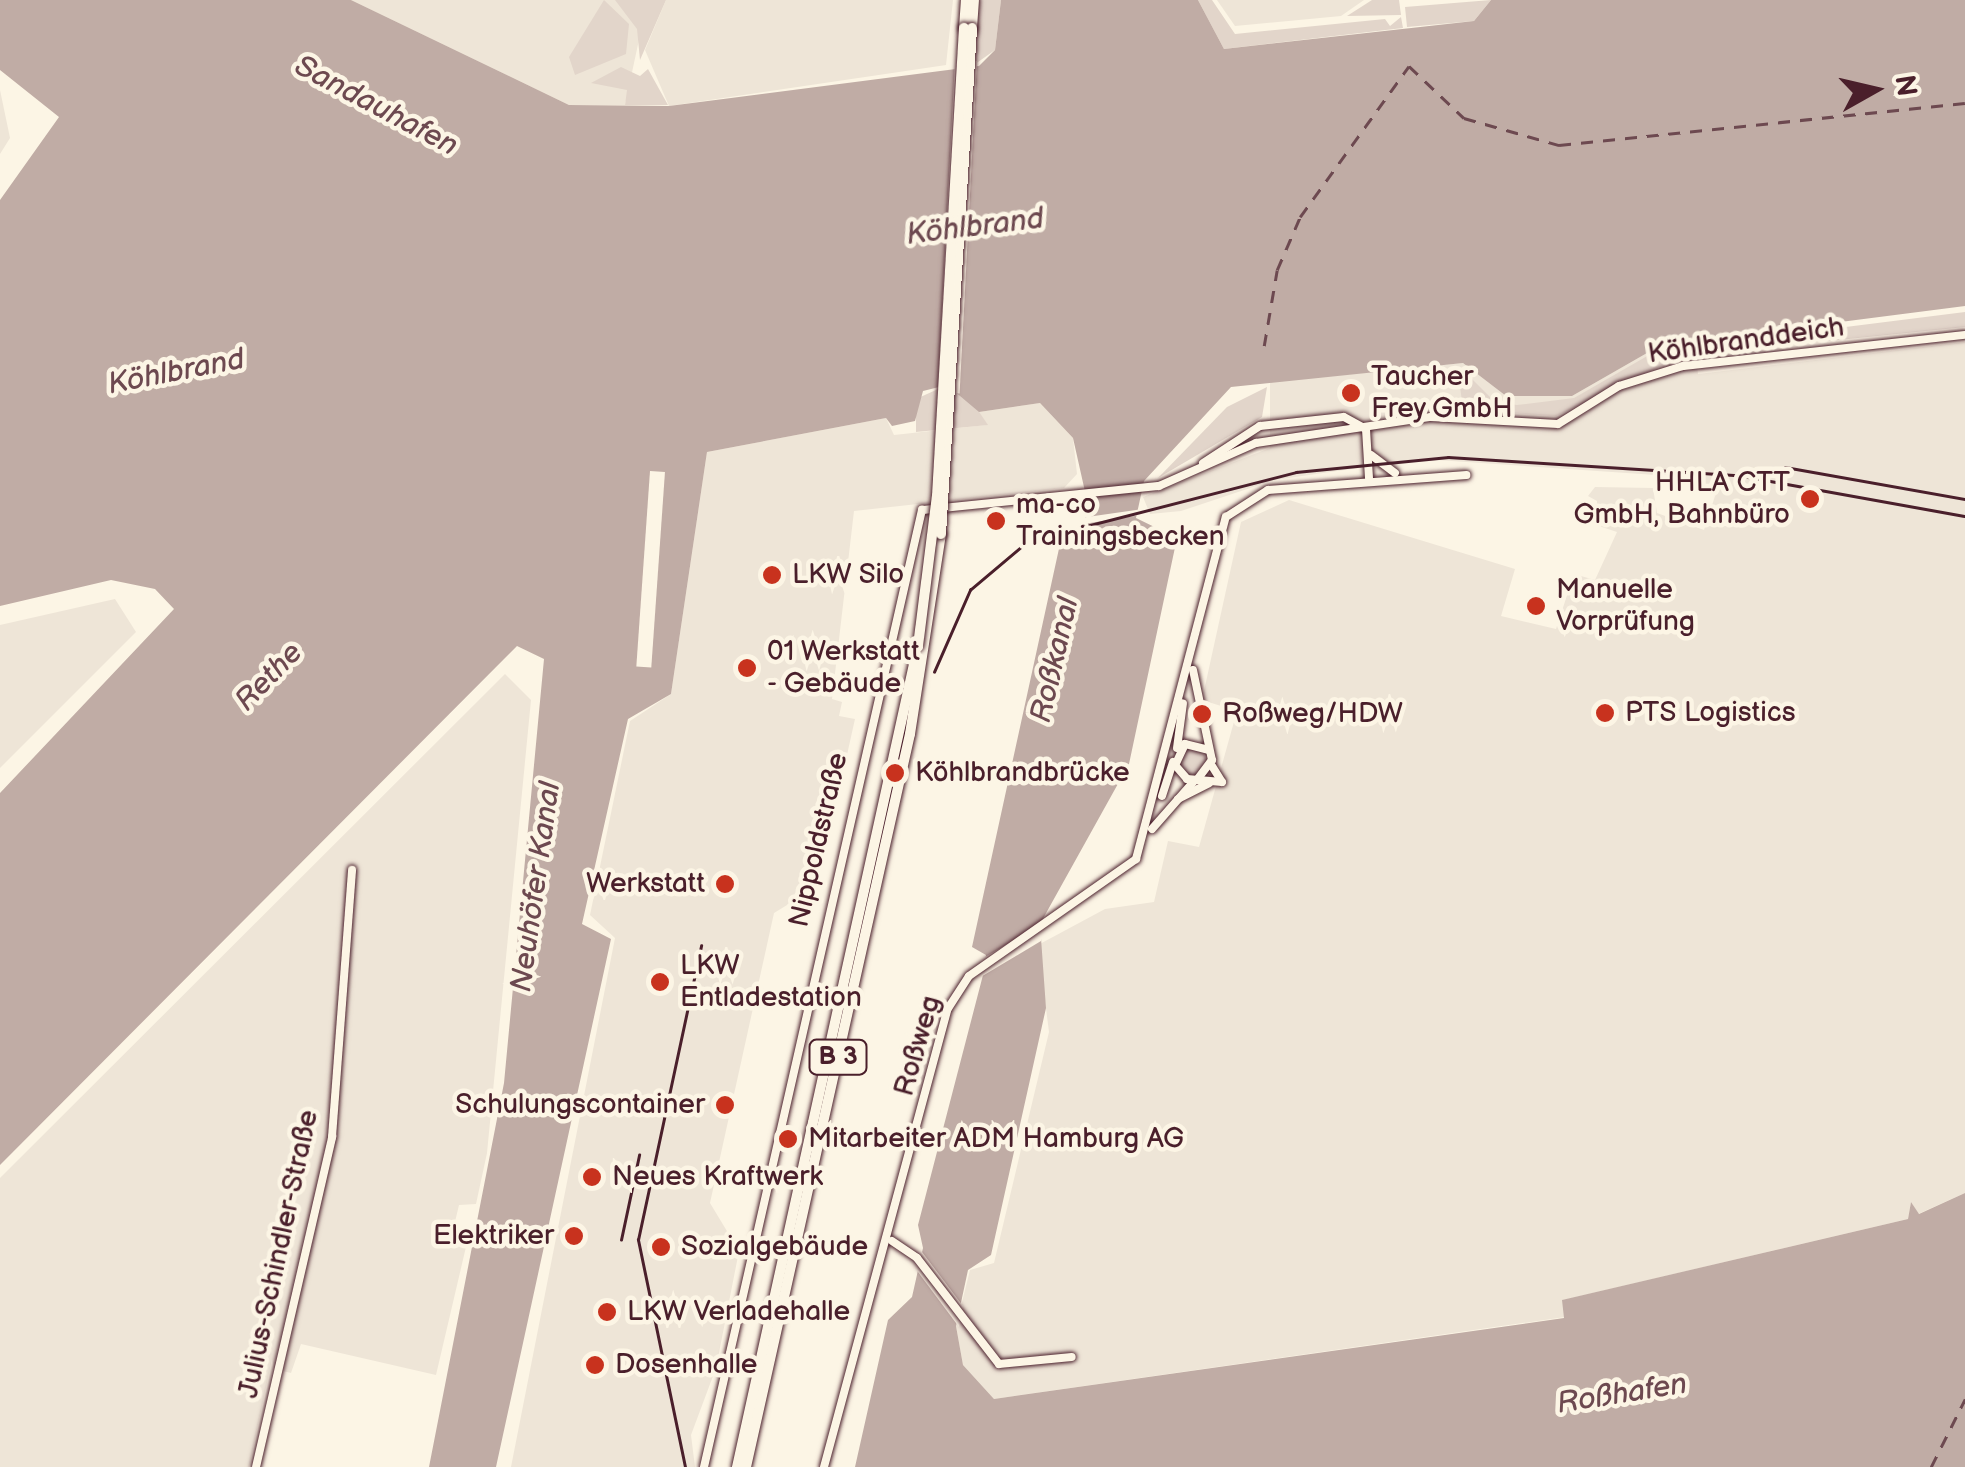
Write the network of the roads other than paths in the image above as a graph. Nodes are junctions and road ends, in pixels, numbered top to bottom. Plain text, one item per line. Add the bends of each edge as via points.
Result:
1 (966, 0) edge
2 (974, 0) edge
3 (1965, 335) edge
4 (1366, 429) junction
5 (1368, 451) junction
6 (1193, 473) junction
7 (1401, 475) junction
8 (1466, 475) dead end
9 (1369, 478) junction
10 (917, 516) joint
11 (1194, 646) junction
12 (1184, 693) junction
13 (1211, 754) junction
14 (1175, 757) junction
15 (1212, 765) junction
16 (1196, 780) junction
17 (1209, 783) junction
18 (1172, 802) junction
19 (1153, 816) junction
20 (1148, 834) junction
21 (352, 870) dead end
22 (892, 1241) junction
23 (1072, 1357) dead end
24 (256, 1467) edge
25 (704, 1467) edge
26 (737, 1467) edge
27 (746, 1467) edge
28 (824, 1467) edge

1 - 26 main road, B 3, bridge via 924,609
2 - 27 main road, B 3, bridge via 945,496 926,646
3 - 4 street, Köhlbranddeich via 1683,366 1619,386 1558,424 1439,416
4 - 5 street
4 - 6 street, Köhlbranddeich via 1256,443
4 - 6 street, Köhlbranddeich via 1344,417 1260,426
5 - 7 street
5 - 9 street
6 - 10 street, Köhlbranddeich via 1148,487 938,504
7 - 8 street, Roßweg
7 - 9 street, Roßweg
9 - 11 street, Roßweg via 1268,490 1232,509 1214,550
10 - 25 street, Nippoldstraße
11 - 12 street, Roßweg
11 - 13 street, Roßweg via 1193,701
12 - 14 street, Roßweg
12 - 19 street, Roßweg
13 - 14 street via 1192,742
13 - 15 street, Roßweg
14 - 16 street via 1180,775
14 - 19 street, Roßweg
15 - 16 street, Roßweg
15 - 17 street, Roßweg via 1222,782
16 - 17 street
16 - 18 street, Roßweg
17 - 18 street, Roßweg
18 - 20 street, Roßweg
19 - 20 street, Roßweg
20 - 22 street, Roßweg via 1118,880 979,969 946,1010
21 - 24 street, Julius-Schindler-Straße via 332,1137
22 - 23 street via 918,1258 1006,1366
22 - 28 street, Roßweg via 852,1344

